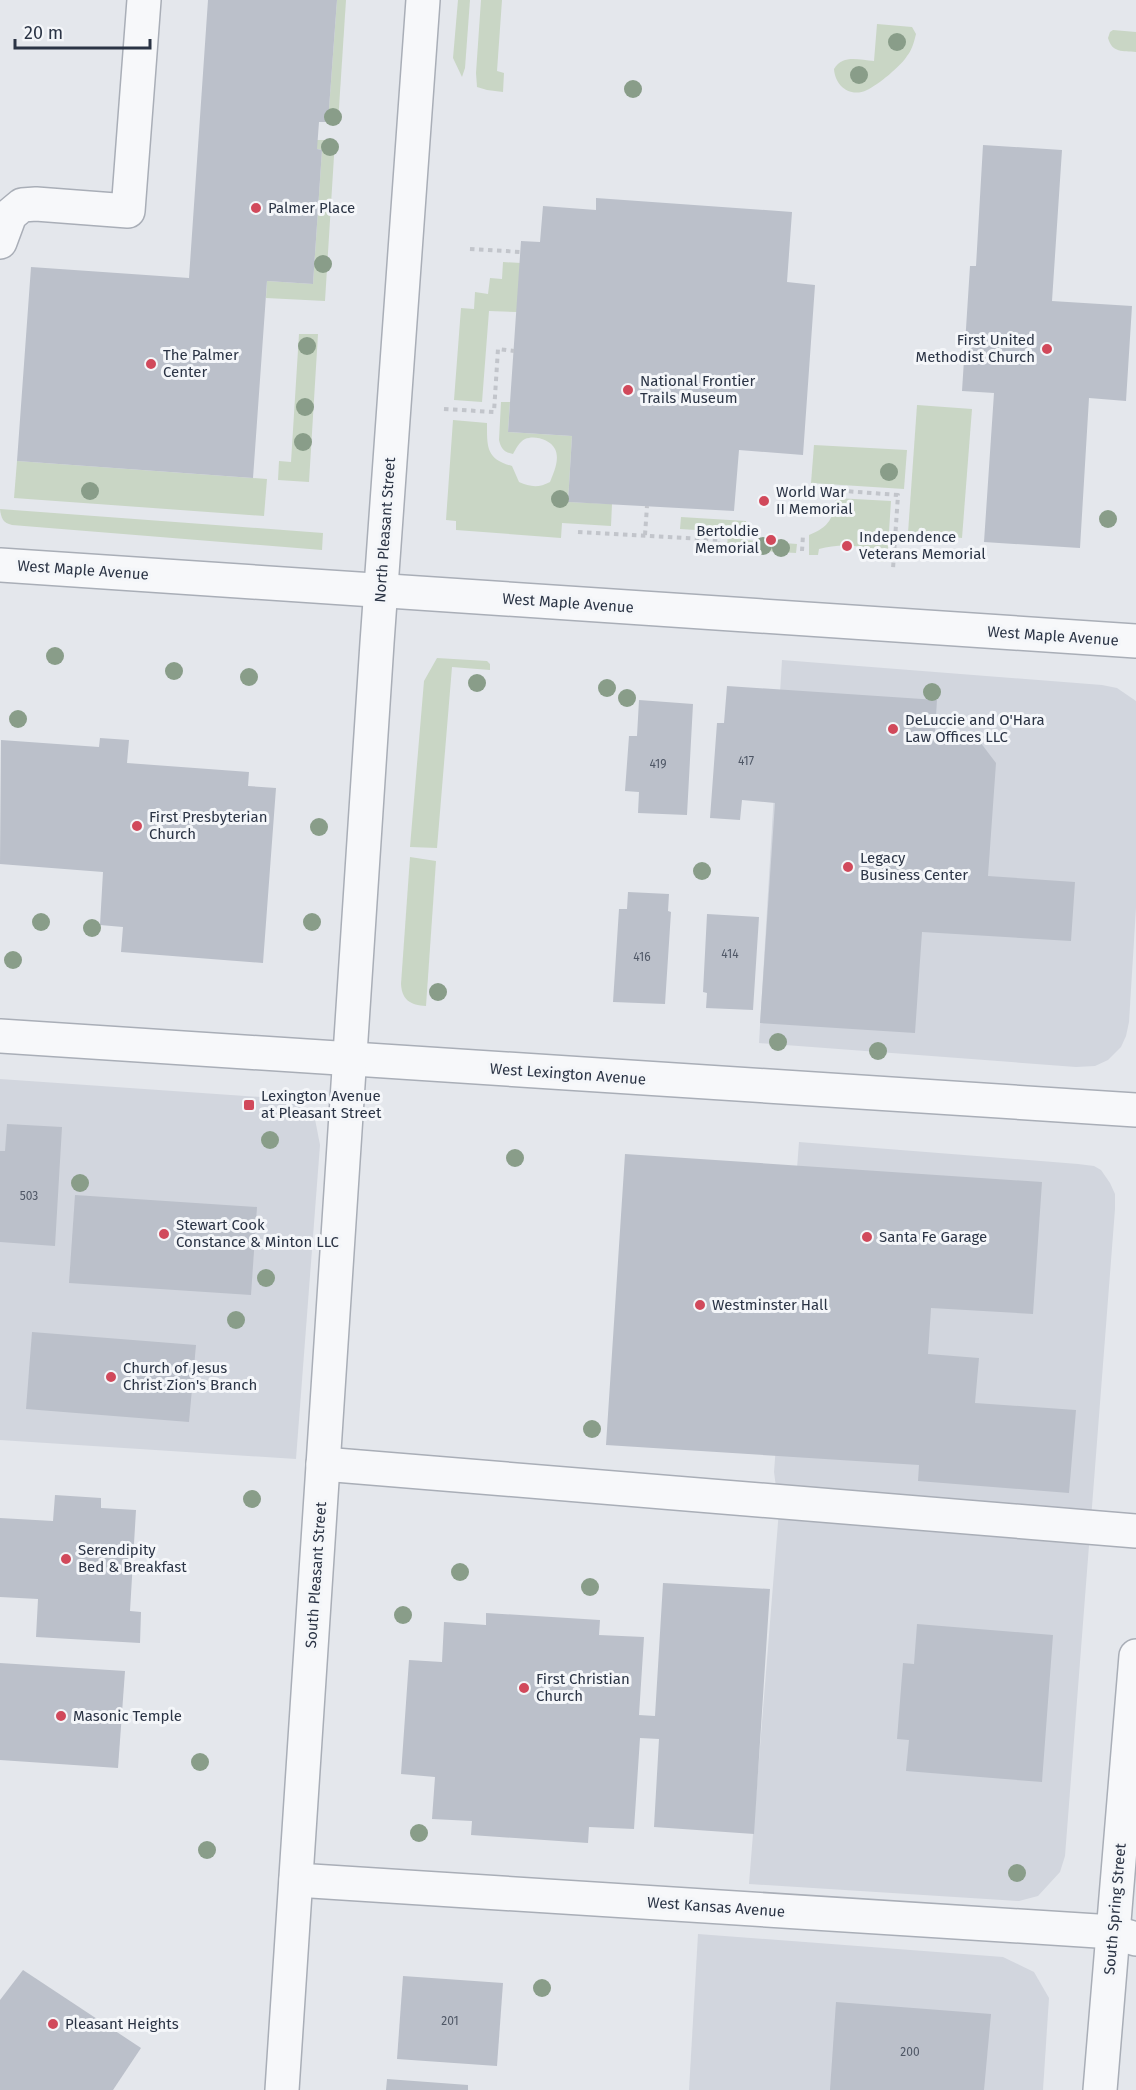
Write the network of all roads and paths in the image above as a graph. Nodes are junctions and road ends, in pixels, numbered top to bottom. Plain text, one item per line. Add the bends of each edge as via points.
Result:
1 (144, 0) edge
2 (423, 0) edge
3 (0, 242) edge
4 (470, 249) dead end
5 (521, 252) dead end
6 (514, 351) dead end
7 (444, 409) dead end
8 (831, 490) dead end
9 (646, 506) dead end
10 (578, 532) dead end
11 (803, 535) dead end
12 (645, 536) junction
13 (802, 551) dead end
14 (718, 557) dead end
15 (0, 565) edge
16 (893, 569) dead end
17 (381, 590) junction
18 (1136, 641) edge
19 (0, 1036) edge
20 (350, 1059) junction
21 (1136, 1110) edge
22 (323, 1464) junction
23 (1136, 1530) edge
24 (1136, 1656) edge
25 (296, 1880) junction
26 (1124, 1935) edge
27 (282, 2090) edge
28 (1100, 2090) edge

1 - 3 street via 128,211 22,205 10,215
2 - 17 street, North Pleasant Street
4 - 5 path
6 - 7 path via 498,350 494,412
8 - 16 path via 898,495
9 - 12 path
10 - 12 path
11 - 13 path
12 - 14 path via 720,540
15 - 17 street, West Maple Avenue
17 - 18 street, West Maple Avenue
17 - 20 street, North Pleasant Street
19 - 20 street, West Lexington Avenue
20 - 21 street, West Lexington Avenue
20 - 22 street, South Pleasant Street
22 - 23 street
22 - 25 street, South Pleasant Street
24 - 26 street, South Spring Street
25 - 26 street, West Kansas Avenue
25 - 27 street, South Pleasant Street
26 - 28 street, South Spring Street

